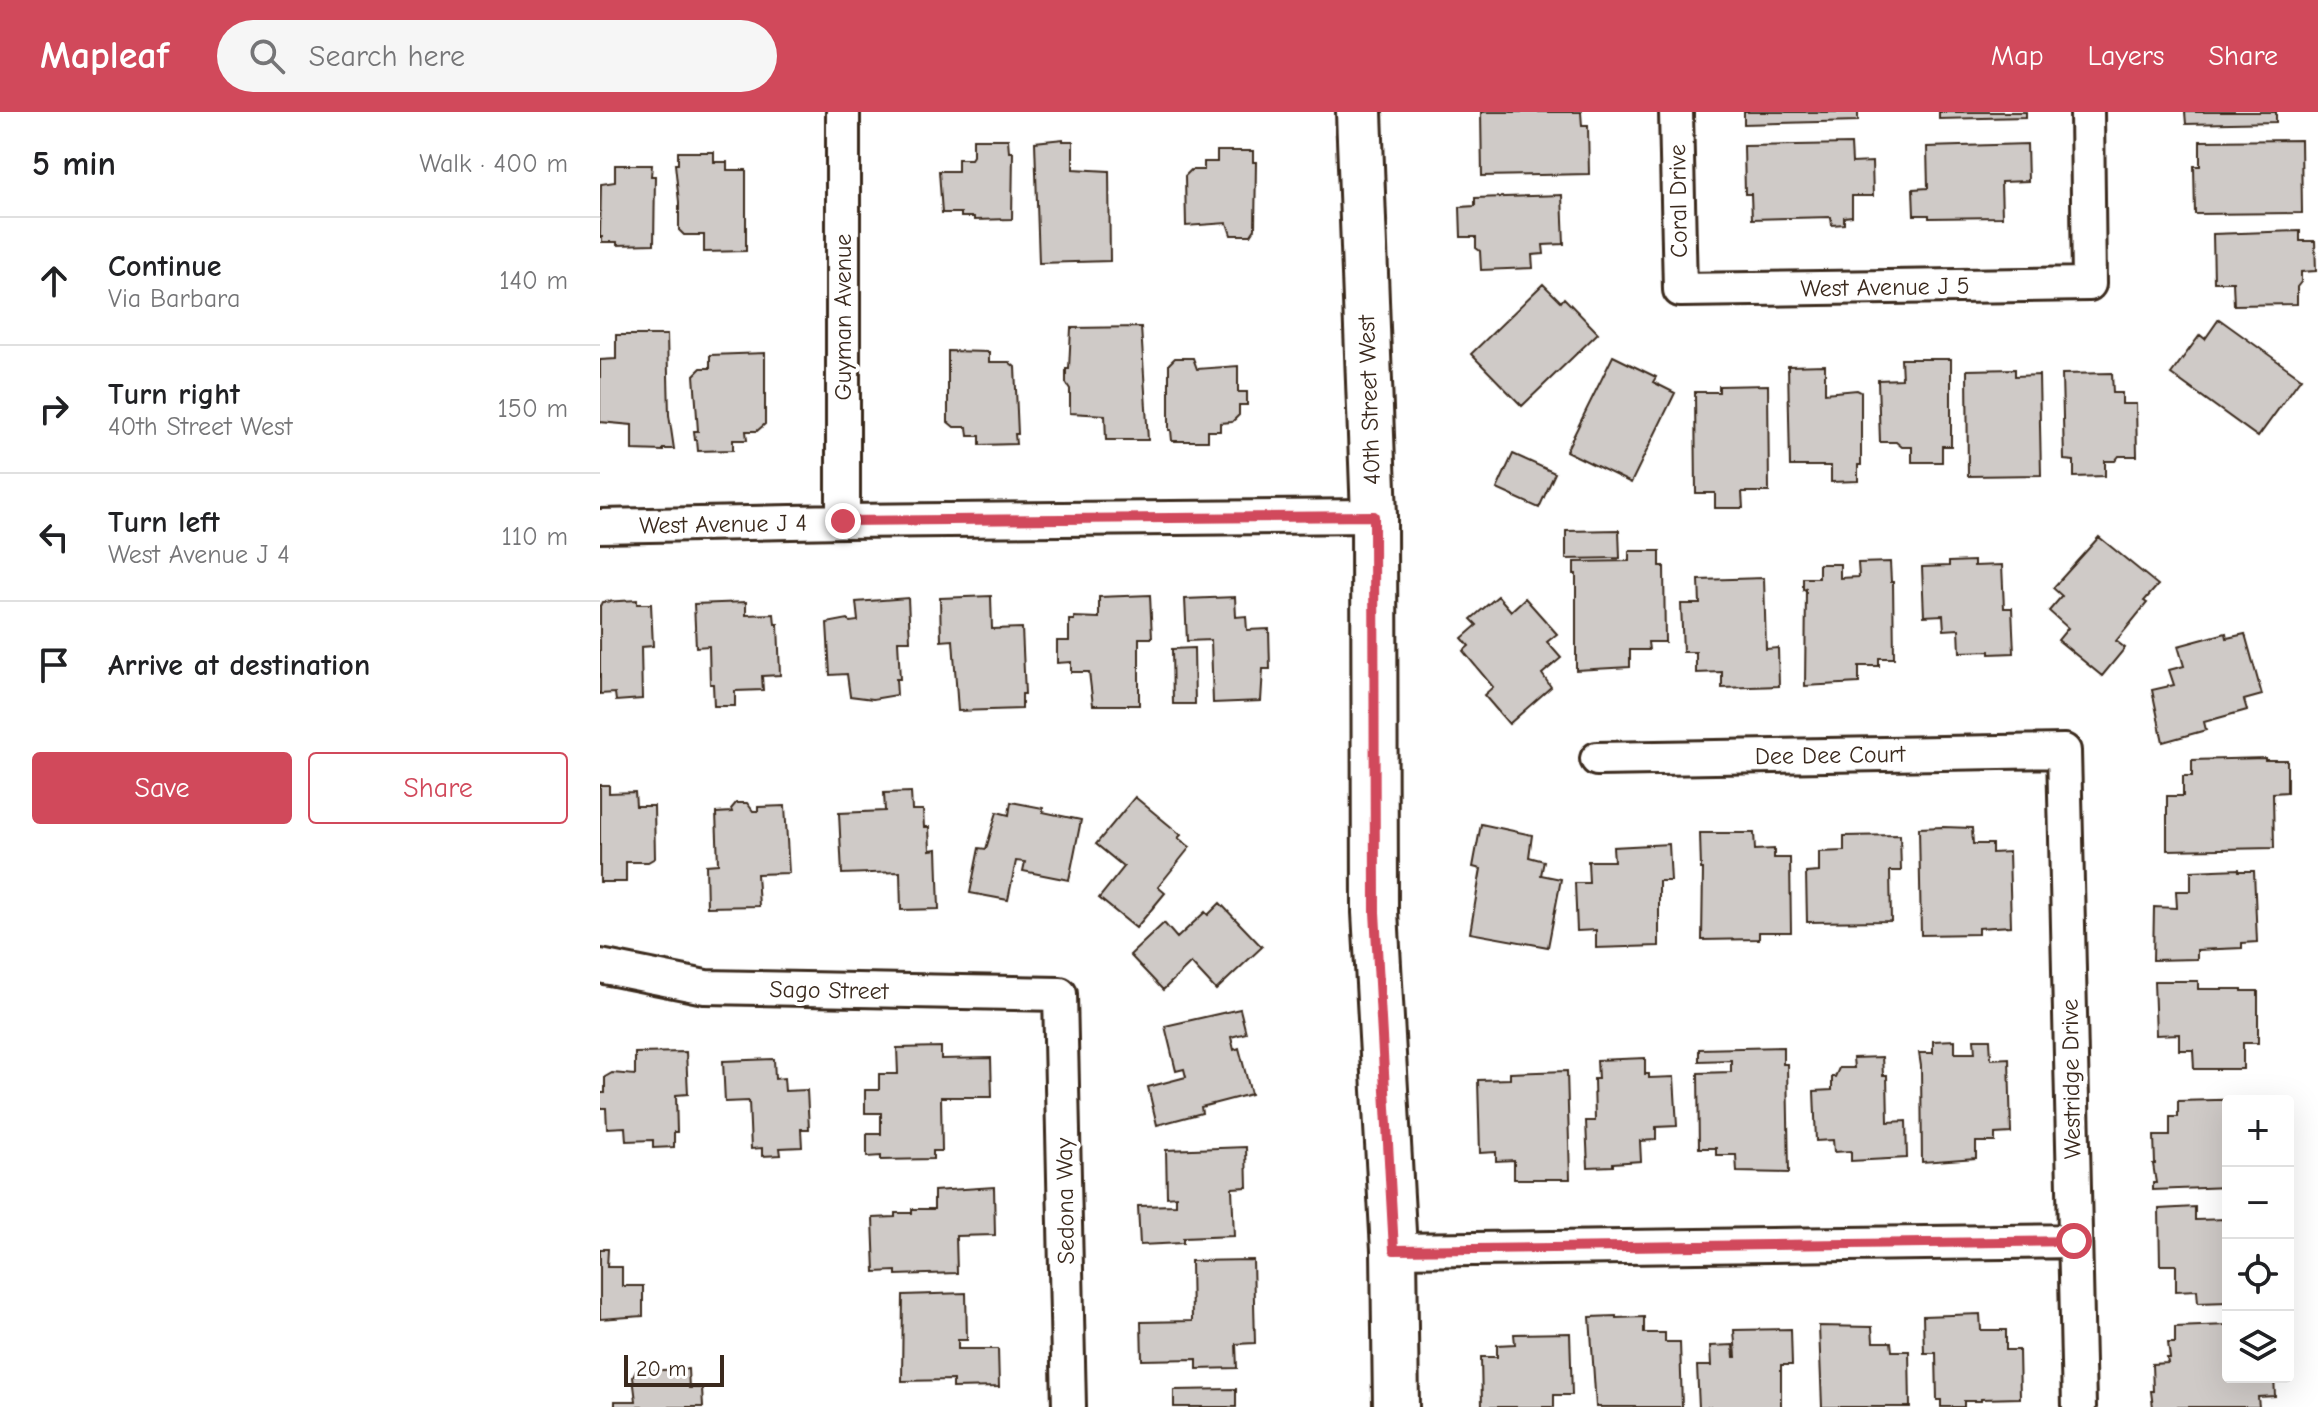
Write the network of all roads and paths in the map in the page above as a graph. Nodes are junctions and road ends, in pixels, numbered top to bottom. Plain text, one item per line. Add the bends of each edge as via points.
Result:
1 (843, 112) edge
2 (1359, 112) edge
3 (1676, 112) edge
4 (2087, 112) edge
5 (1680, 290) joint
6 (1374, 516) junction
7 (843, 521) junction
8 (600, 526) edge
9 (2064, 751) joint
10 (1597, 759) dead end
11 (600, 966) edge
12 (1060, 994) joint
13 (2074, 1241) junction
14 (1394, 1250) junction
15 (1069, 1407) edge
16 (1396, 1407) edge
17 (2079, 1407) edge

1 - 7 street, Guyman Avenue
2 - 6 main road, 40th Street West
3 - 5 street, Coral Drive
4 - 5 street, West Avenue J 5 via 2089,284
6 - 7 street, West Avenue J 4
6 - 14 main road, 40th Street West via 1375,912
7 - 8 street, West Avenue J 4
9 - 10 street, Dee Dee Court
9 - 13 street, Westridge Drive
11 - 12 street, Sago Street via 705,987
12 - 15 street, Sedona Way
13 - 14 street
13 - 17 street, Westridge Drive
14 - 16 main road, 40th Street West

